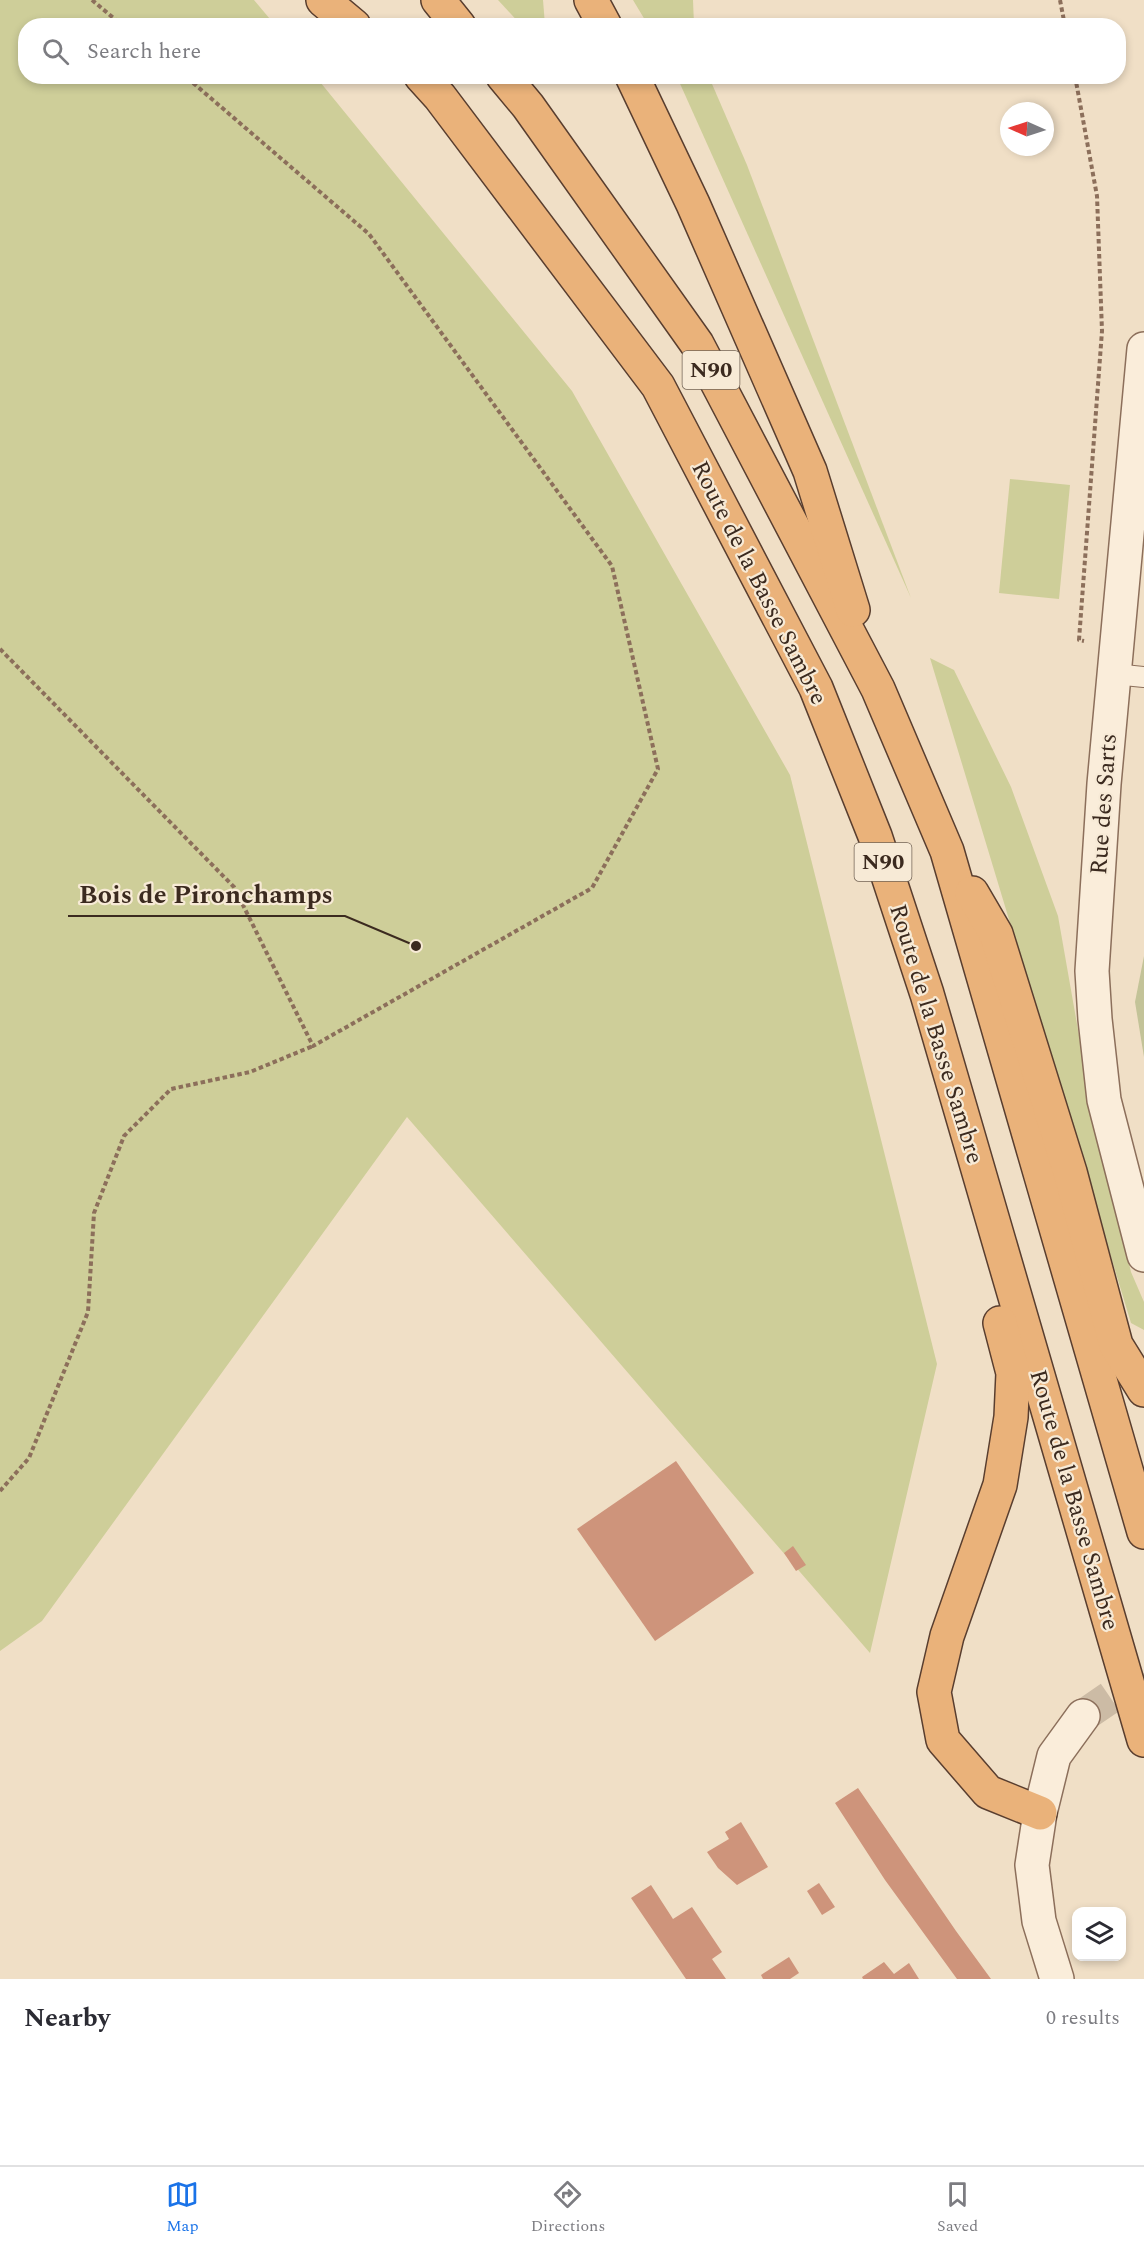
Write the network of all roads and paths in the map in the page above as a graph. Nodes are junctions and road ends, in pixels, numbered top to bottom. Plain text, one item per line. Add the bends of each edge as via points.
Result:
1 (92, 0) edge
2 (323, 0) edge
3 (352, 0) edge
4 (438, 0) edge
5 (591, 0) edge
6 (1060, 0) edge
7 (113, 18) edge
8 (344, 18) edge
9 (368, 18) edge
10 (453, 18) edge
11 (601, 18) edge
12 (1063, 18) edge
13 (194, 84) edge
14 (510, 84) edge
15 (636, 84) edge
16 (1076, 84) edge
17 (431, 87) edge
18 (1144, 349) edge
19 (0, 650) edge
20 (1125, 665) edge
21 (878, 689) junction
22 (947, 851) junction
23 (927, 994) junction
24 (313, 1046) junction
25 (1144, 1255) edge
26 (1144, 1390) edge
27 (0, 1491) edge
28 (1144, 1532) edge
29 (1083, 1716) tunnel mouth
30 (1144, 1740) edge
31 (1040, 1813) junction
32 (1057, 1979) edge

1 - 7 path
2 - 8 highway
3 - 9 highway
4 - 10 highway
5 - 11 highway
6 - 12 path
13 - 24 path via 369,234 612,566 658,769 592,888
14 - 21 highway, N90 via 697,344
15 - 21 highway via 810,471
16 - 20 path via 1097,196 1102,331 1079,640
17 - 23 highway, Route de la Basse Sambre / N90 via 657,386 816,688 874,836
18 - 20 street, Rue des Sarts
19 - 24 path via 234,887
20 - 25 street, Rue des Sarts via 1104,784 1093,983 1104,1100
21 - 22 highway, N90
22 - 26 highway via 996,933 1070,1172 1116,1345
22 - 28 highway, N90
23 - 30 highway, Route de la Basse Sambre / N90
23 - 31 highway via 938,1093 1013,1373 1011,1417 1000,1485 947,1636 934,1692 943,1740 988,1792
24 - 27 path via 250,1072 171,1089 124,1136 94,1213 88,1312 29,1458
29 - 31 street via 1054,1756
31 - 32 street via 1032,1865 1039,1922

